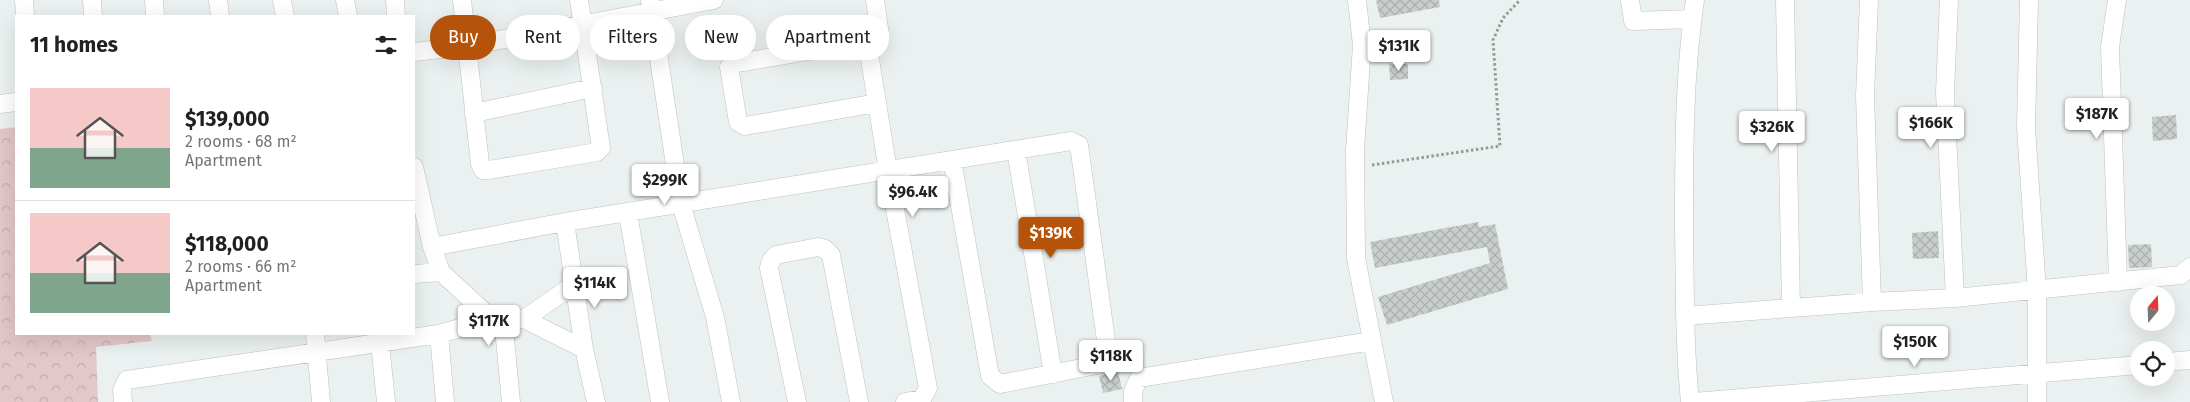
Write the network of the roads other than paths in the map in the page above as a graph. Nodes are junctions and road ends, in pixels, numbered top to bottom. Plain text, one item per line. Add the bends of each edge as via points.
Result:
1 (24, 0) edge
2 (92, 0) edge
3 (154, 0) edge
4 (218, 0) edge
5 (282, 0) edge
6 (345, 0) edge
7 (395, 0) edge
8 (462, 0) edge
9 (579, 0) edge
10 (714, 0) edge
11 (875, 0) edge
12 (1357, 0) edge
13 (1630, 0) edge
14 (1695, 0) edge
15 (1785, 0) edge
16 (1869, 0) edge
17 (1949, 0) edge
18 (2029, 0) edge
19 (2117, 0) edge
20 (651, 6) edge
21 (25, 15) edge
22 (93, 15) edge
23 (155, 15) edge
24 (220, 15) edge
25 (285, 15) edge
26 (348, 15) edge
27 (396, 15) edge
28 (464, 15) edge
29 (877, 15) edge
30 (1692, 19) junction
31 (583, 24) junction
32 (496, 40) edge
33 (430, 50) edge
34 (415, 52) edge
35 (766, 58) edge
36 (468, 60) edge
37 (870, 60) edge
38 (593, 88) junction
39 (15, 102) edge
40 (877, 103) junction
41 (0, 104) edge
42 (474, 112) junction
43 (1016, 150) junction
44 (952, 160) junction
45 (415, 171) edge
46 (888, 171) junction
47 (681, 204) junction
48 (628, 212) junction
49 (565, 222) junction
50 (432, 247) junction
51 (2190, 267) edge
52 (441, 272) junction
53 (415, 274) edge
54 (2118, 282) junction
55 (575, 284) junction
56 (2037, 291) junction
57 (1955, 298) junction
58 (1872, 302) junction
59 (1791, 308) junction
60 (1685, 316) junction
61 (498, 318) junction
62 (524, 319) junction
63 (439, 334) junction
64 (315, 335) edge
65 (1372, 341) junction
66 (380, 343) junction
67 (584, 349) junction
68 (316, 352) junction
69 (2190, 360) edge
70 (2175, 361) edge
71 (2130, 366) edge
72 (1053, 374) junction
73 (2037, 374) junction
74 (124, 402) edge
75 (321, 402) edge
76 (386, 402) edge
77 (445, 402) edge
78 (511, 402) edge
79 (596, 402) edge
80 (660, 402) edge
81 (731, 402) edge
82 (797, 402) edge
83 (859, 402) edge
84 (905, 402) edge
85 (1133, 402) edge
86 (1384, 402) edge
87 (1690, 402) edge
88 (1694, 402) edge
89 (2037, 402) edge

1 - 21 street
2 - 22 street
3 - 23 street
4 - 24 street
5 - 25 street
6 - 26 street
7 - 27 street
8 - 28 street
9 - 31 street
10 - 20 street
11 - 29 street
12 - 65 street via 1362,45 1354,168 1356,258
13 - 30 street via 1632,21
14 - 30 street
15 - 59 street
16 - 58 street via 1866,96
17 - 57 street via 1945,92
18 - 56 street via 2026,126
19 - 54 street via 2110,47
20 - 31 street
20 - 47 street
30 - 60 street via 1684,136
31 - 32 street
31 - 38 street
33 - 34 street
35 - 40 street via 730,67 738,122 745,126
36 - 42 street
37 - 40 street
38 - 42 street
38 - 42 street via 602,143 598,152 483,170
39 - 41 street
40 - 46 street
43 - 44 street
43 - 72 street
43 - 72 street via 1072,141 1079,145 1108,355 1102,364
44 - 46 street
44 - 72 street via 990,376 1000,384
45 - 50 street
46 - 47 street
46 - 84 street via 928,388 922,399
47 - 48 street
47 - 81 street via 715,317
48 - 49 street
48 - 80 street
49 - 50 street
49 - 55 street
50 - 52 street
51 - 54 street via 2181,275
52 - 53 street
52 - 61 street
54 - 56 street
55 - 62 street
55 - 67 street
56 - 57 street
56 - 73 street
57 - 58 street
58 - 59 street
59 - 60 street
60 - 87 street
61 - 62 street
61 - 63 street
61 - 78 street
62 - 67 street
63 - 66 street
63 - 77 street
64 - 68 street
65 - 85 street via 1139,378 1133,391
65 - 86 street
66 - 68 street
66 - 76 street
67 - 79 street
68 - 74 street via 127,380 122,390
68 - 75 street
69 - 70 street
71 - 73 street
73 - 88 street
73 - 89 street
82 - 83 street via 769,268 776,255 818,247 832,255

